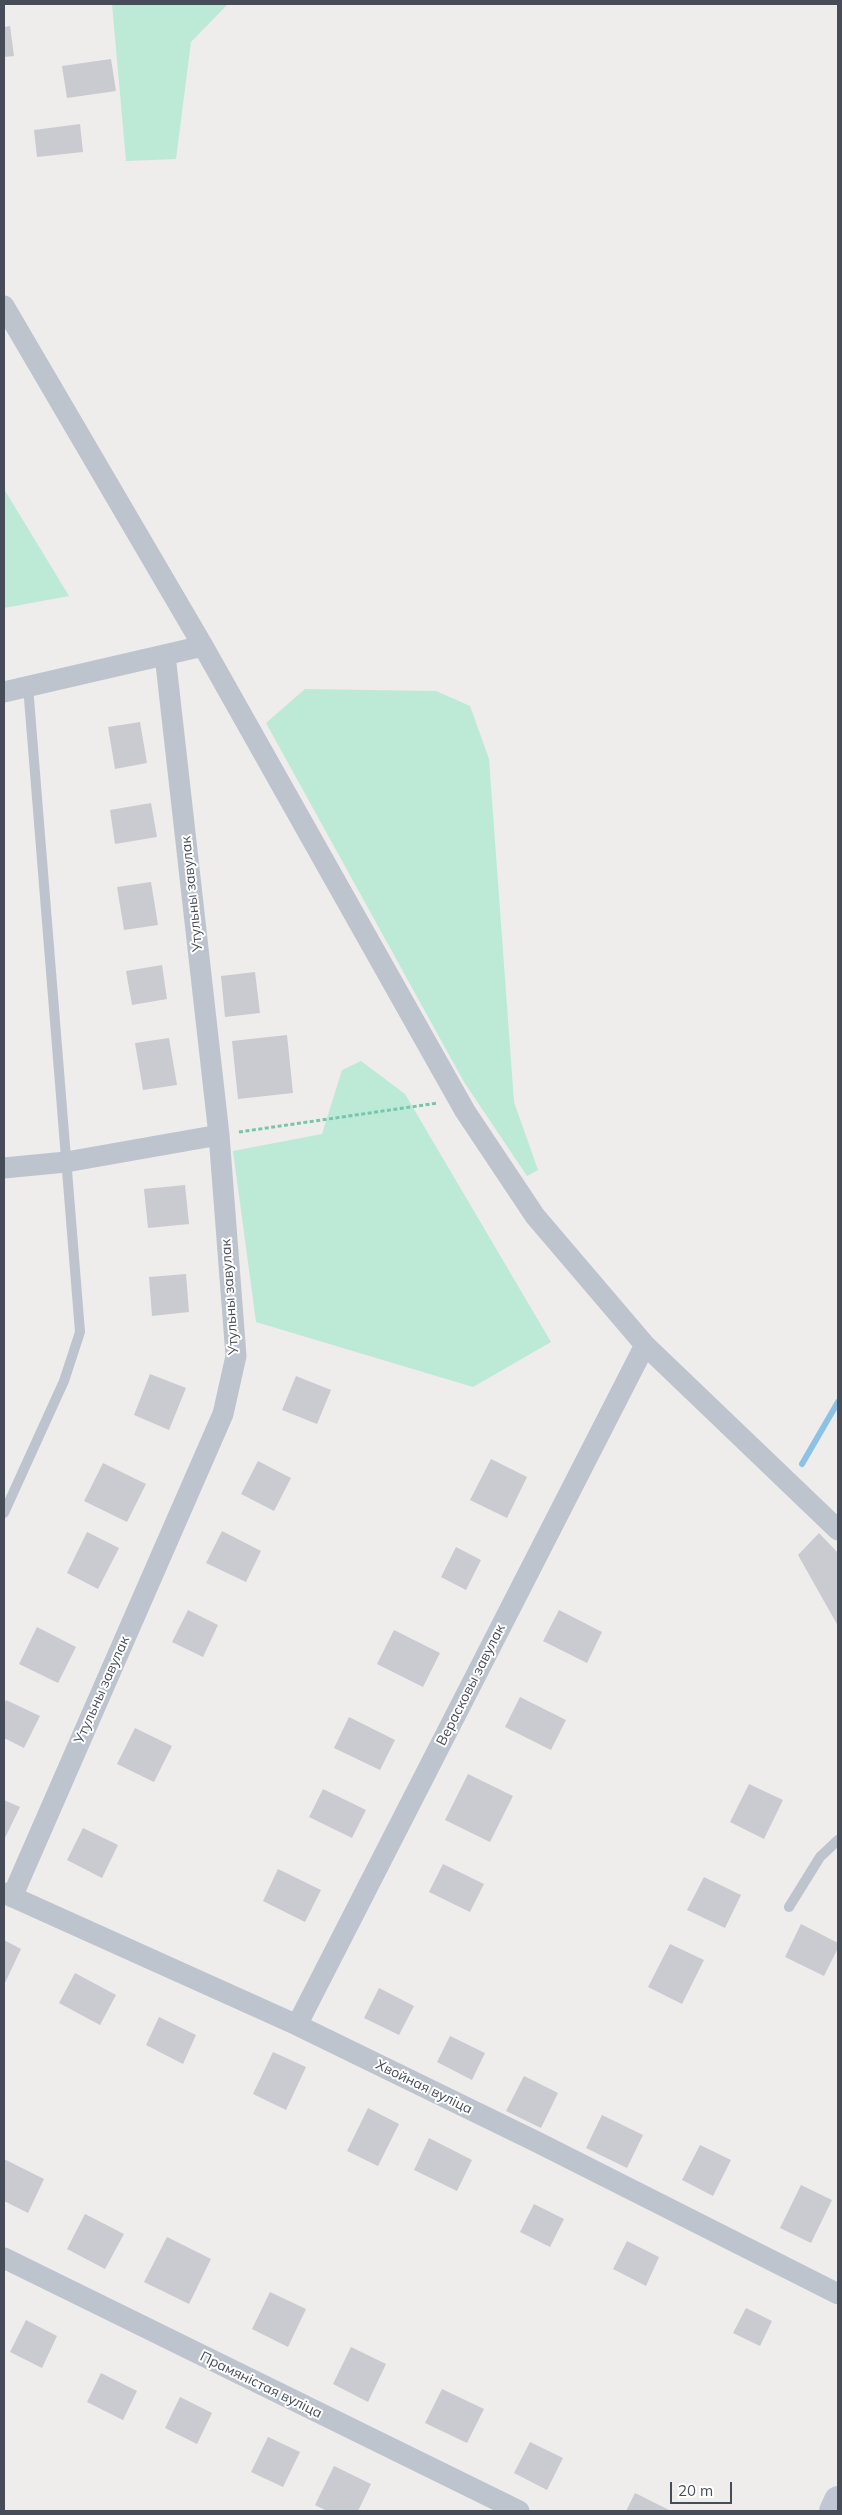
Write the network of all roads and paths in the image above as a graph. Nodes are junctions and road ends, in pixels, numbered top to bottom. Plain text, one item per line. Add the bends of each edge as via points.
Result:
1 (4, 306) edge
2 (204, 646) junction
3 (165, 655) junction
4 (28, 686) junction
5 (4, 692) edge
6 (459, 1100) junction
7 (218, 1135) junction
8 (66, 1162) junction
9 (4, 1168) edge
10 (645, 1345) junction
11 (4, 1513) edge
12 (838, 1530) edge
13 (838, 1840) edge
14 (8, 1895) edge
15 (789, 1907) dead end
16 (297, 2025) junction
17 (4, 2258) edge
18 (838, 2294) edge
19 (838, 2500) edge
20 (519, 2511) edge
21 (833, 2511) edge

1 - 2 street
2 - 3 street
2 - 6 street
3 - 4 street
3 - 7 street, Утульны завулак
4 - 5 street
4 - 8 lane
6 - 7 path
6 - 10 street via 534,1216
7 - 8 street
7 - 14 street, Утульны завулак via 236,1356 223,1414
8 - 9 street
8 - 11 lane via 80,1332 64,1381
10 - 12 street
10 - 16 street, Верасковы завулак
13 - 15 lane via 820,1857
14 - 16 street, Хвойная вуліца
16 - 18 street, Хвойная вуліца
17 - 20 street, Прамяністая вуліца
19 - 21 main road

